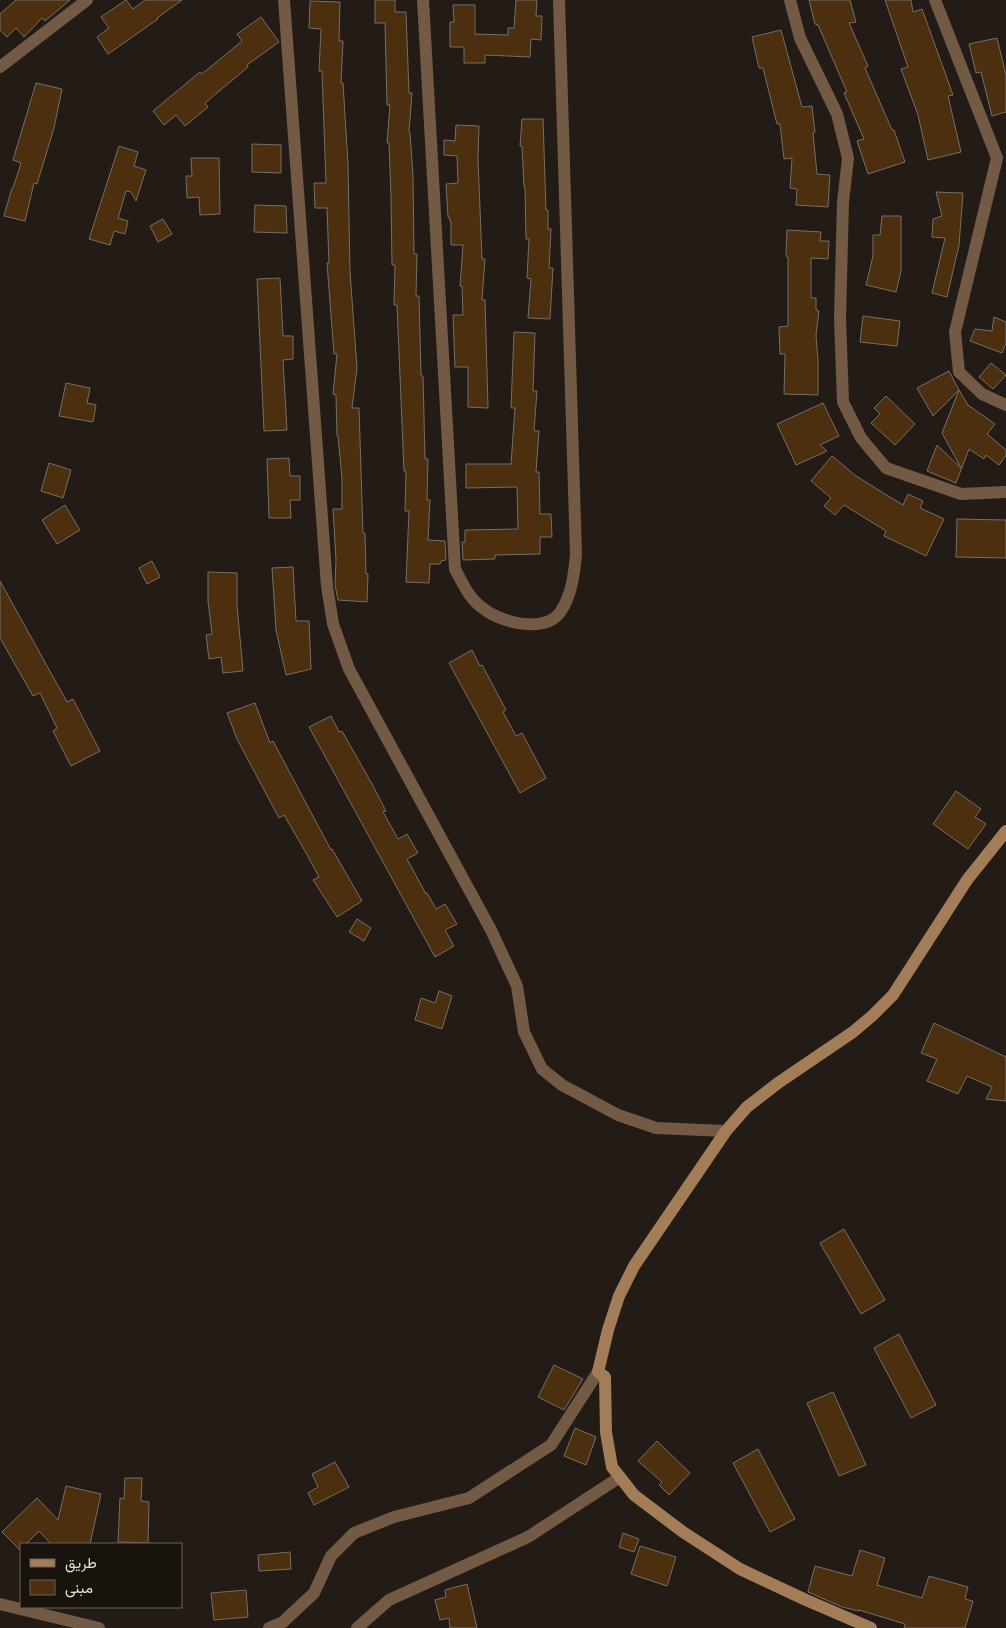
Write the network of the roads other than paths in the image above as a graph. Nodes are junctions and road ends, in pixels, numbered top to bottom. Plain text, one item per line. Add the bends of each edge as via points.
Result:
1 (87, 0) edge
2 (284, 0) edge
3 (423, 0) edge
4 (559, 0) edge
5 (790, 0) edge
6 (935, 0) edge
7 (0, 67) edge
8 (1002, 157) edge
9 (1006, 405) edge
10 (1006, 492) edge
11 (1006, 831) edge
12 (726, 1131) junction
13 (598, 1372) junction
14 (620, 1477) junction
15 (0, 1604) edge
16 (98, 1628) edge
17 (269, 1628) edge
18 (357, 1628) edge
19 (871, 1628) edge

1 - 7 street
2 - 12 street via 327,586 333,624 349,669 491,930 517,986 524,1032 542,1069 618,1115 656,1128
3 - 4 street via 455,569 468,594 484,610 505,620 526,624 547,623 561,612 574,577 576,555
5 - 10 street via 800,38 837,114 848,158 843,202 840,319 843,402 861,438 886,468 961,494
6 - 8 street
8 - 9 street via 955,332 959,372 982,394
11 - 12 main road via 967,880 893,995 853,1032 778,1082 747,1107
12 - 13 main road via 634,1266 619,1296
13 - 14 main road via 605,1377 606,1432 612,1467
13 - 17 street via 551,1445 469,1498 394,1517 354,1533 331,1556 314,1593 283,1622
14 - 18 street via 528,1537 388,1600
14 - 19 main road via 634,1495 740,1569
15 - 16 street

